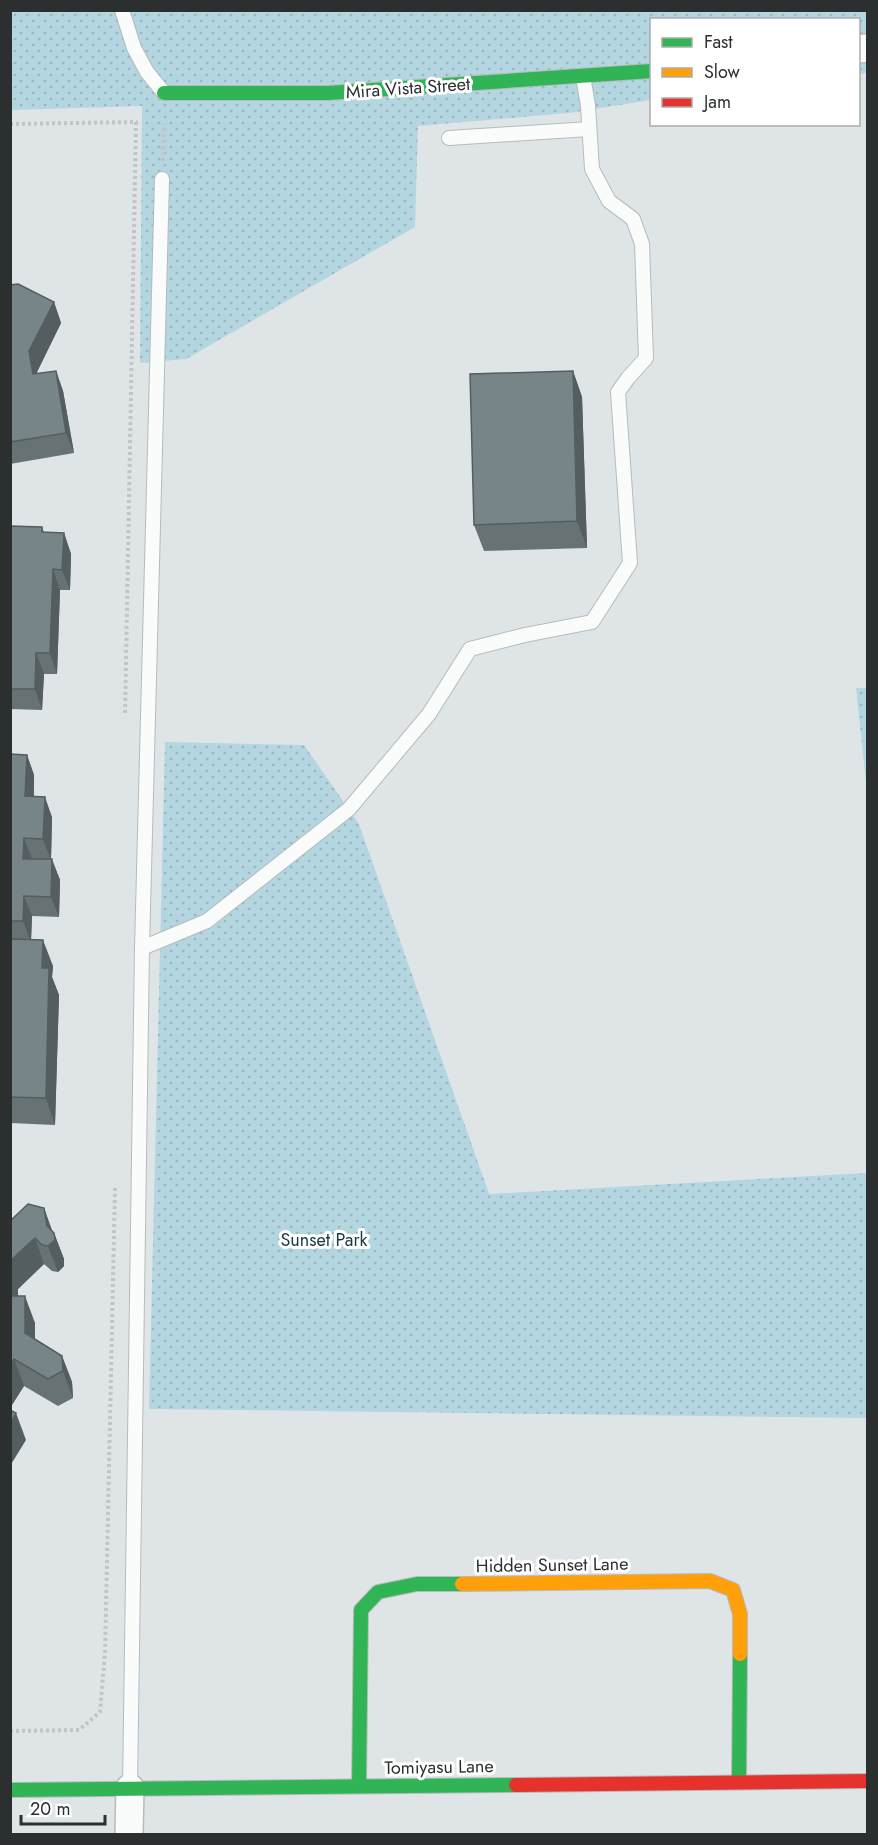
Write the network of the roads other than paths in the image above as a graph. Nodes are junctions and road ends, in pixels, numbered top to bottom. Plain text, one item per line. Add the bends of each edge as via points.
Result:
1 (122, 10) edge
2 (650, 71) edge
3 (583, 76) junction
4 (164, 93) joint
5 (589, 129) junction
6 (450, 138) dead end
7 (162, 179) road end
8 (142, 948) junction
9 (867, 1781) edge
10 (739, 1782) junction
11 (359, 1786) junction
12 (130, 1788) junction
13 (10, 1790) edge
14 (129, 1834) edge

1 - 4 lane via 134,48
2 - 3 street, Mira Vista Street
3 - 4 street, Mira Vista Street via 328,93
3 - 5 lane
5 - 6 lane
5 - 8 lane via 592,169 609,201 633,219 642,244 646,358 618,392 630,563 592,622 470,649 429,714 349,809 207,921
7 - 8 lane
8 - 12 lane
9 - 10 street, Tomiyasu Lane
10 - 11 street, Tomiyasu Lane
10 - 11 street, Hidden Sunset Lane via 740,1614 733,1590 710,1581 687,1581 417,1584 378,1592 361,1610
11 - 12 street, Tomiyasu Lane
12 - 13 street, Tomiyasu Lane
12 - 14 street

